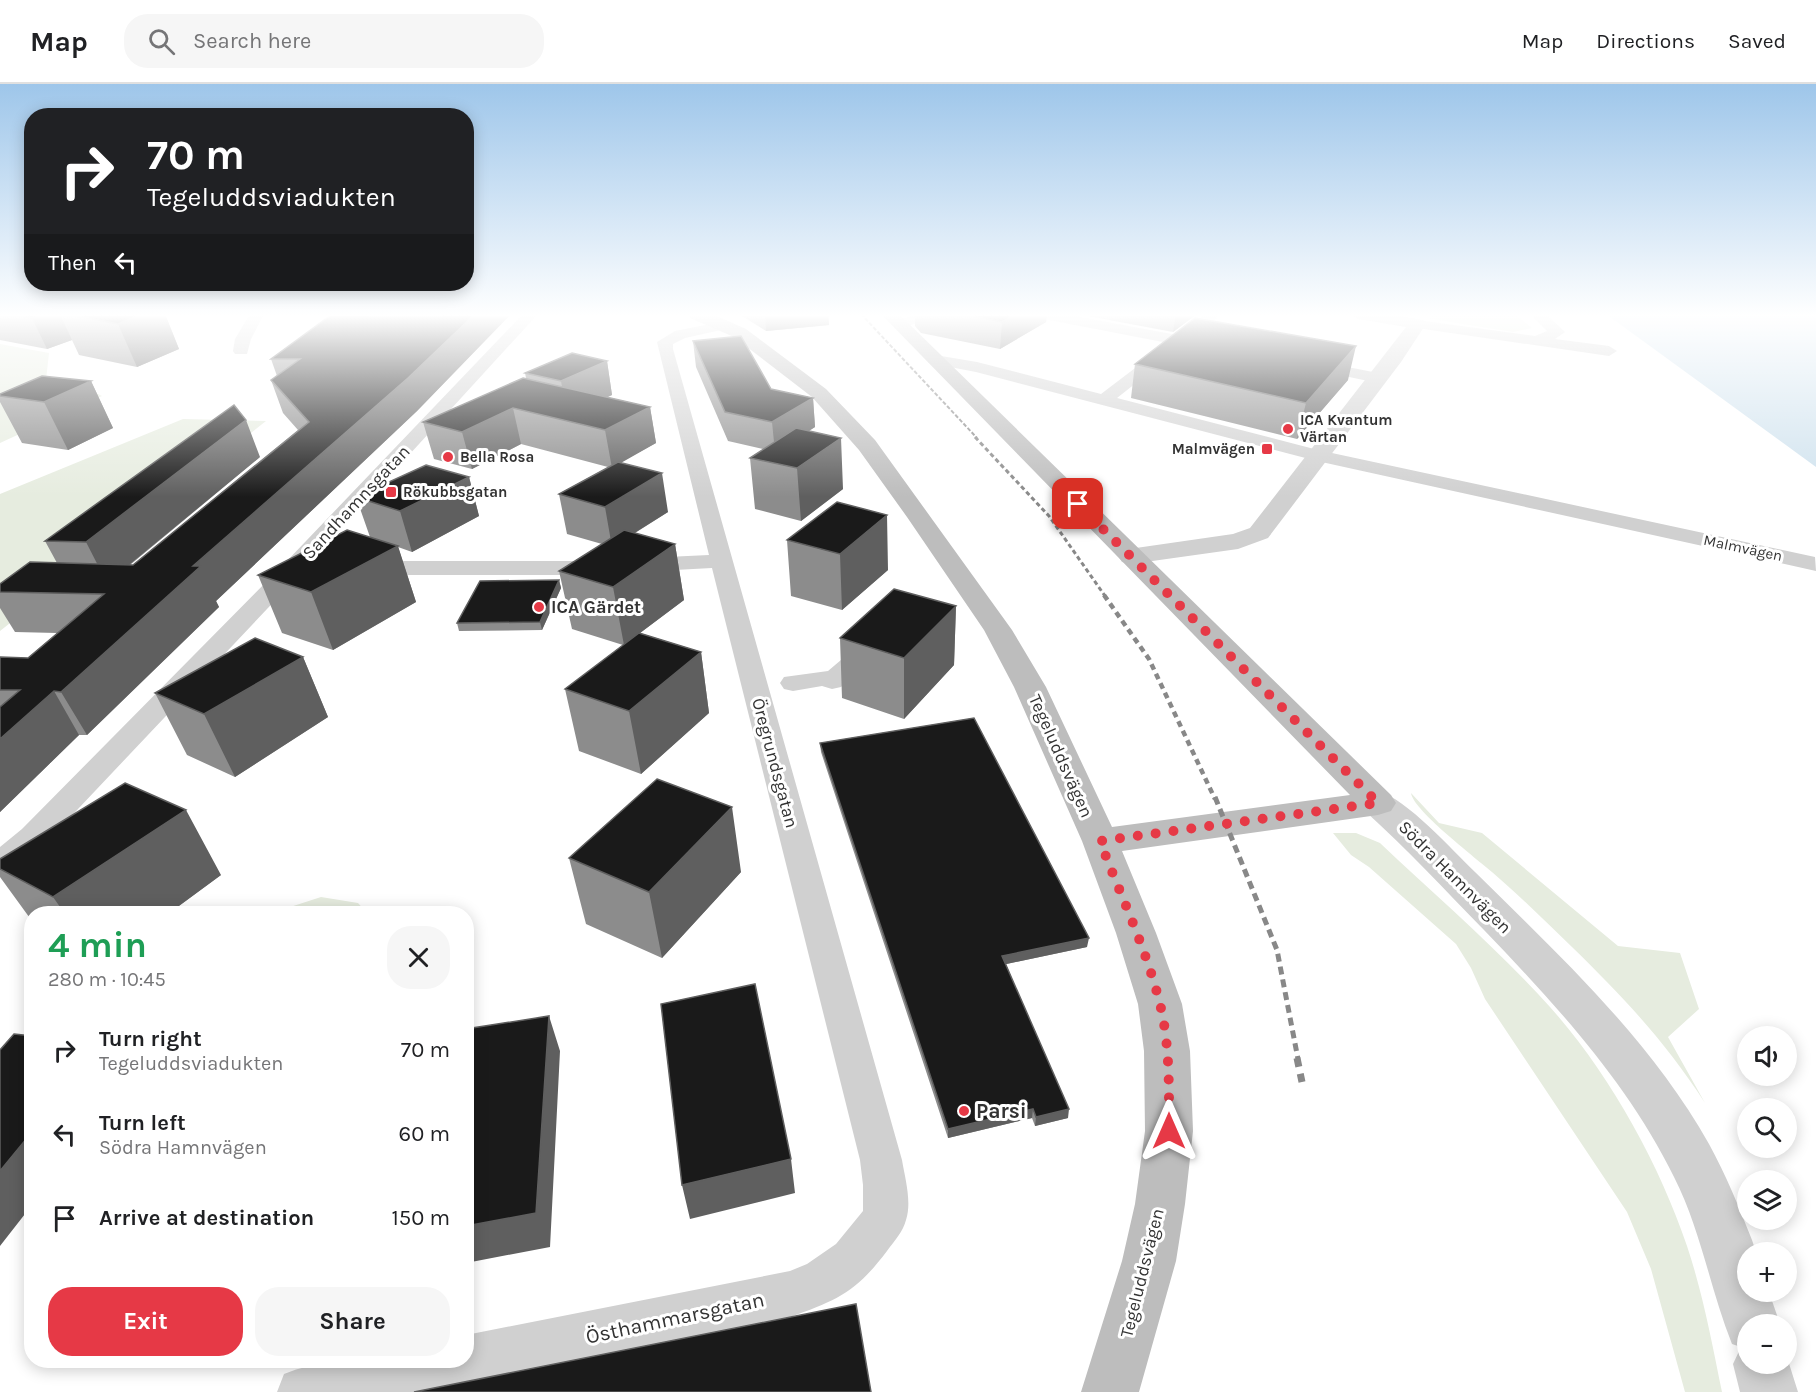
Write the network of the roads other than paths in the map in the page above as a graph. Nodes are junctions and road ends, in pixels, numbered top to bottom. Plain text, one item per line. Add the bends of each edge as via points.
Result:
1 (474, 375) edge
2 (671, 375) edge
3 (797, 375) edge
4 (949, 375) edge
5 (1006, 375) edge
6 (1137, 375) edge
7 (1362, 375) edge
8 (1380, 375) edge
9 (1378, 378) junction
10 (1103, 401) junction
11 (1317, 455) junction
12 (1131, 556) junction
13 (722, 561) junction
14 (1815, 564) edge
15 (293, 568) junction
16 (873, 645) edge
17 (793, 683) dead end
18 (1378, 803) junction
19 (1100, 841) junction
20 (0, 865) edge
21 (868, 1242) joint
22 (1749, 1314) edge
23 (474, 1358) edge
24 (424, 1368) edge
25 (1764, 1374) edge
26 (302, 1392) edge
27 (1110, 1392) edge
28 (1769, 1392) edge

1 - 15 street, Sandhamnsgatan
2 - 13 street, Öregrundsgatan
3 - 19 main road, Tegeluddsvägen via 867,445 998,630 1030,687
4 - 12 main road, Södra Hamnvägen
5 - 10 street, Malmvägen
6 - 10 street
7 - 9 street
8 - 9 street
9 - 11 street
10 - 11 street, Malmvägen
11 - 12 street via 1259,533 1238,541
11 - 14 street, Malmvägen
12 - 18 main road, Södra Hamnvägen
13 - 15 street via 581,568
13 - 21 street, Öregrundsgatan via 881,1160 885,1218
15 - 20 street, Sandhamnsgatan via 33,837
16 - 17 street via 832,681 824,678
18 - 19 main road
18 - 22 street, Södra Hamnvägen via 1540,962 1614,1042 1657,1101 1692,1160 1726,1237
19 - 27 main road, Tegeluddsvägen via 1160,1004 1169,1099 1165,1168 1149,1261
21 - 23 street, Östhammarsgatan via 852,1260 821,1283 790,1294
24 - 26 street, Östhammarsgatan
25 - 28 street

